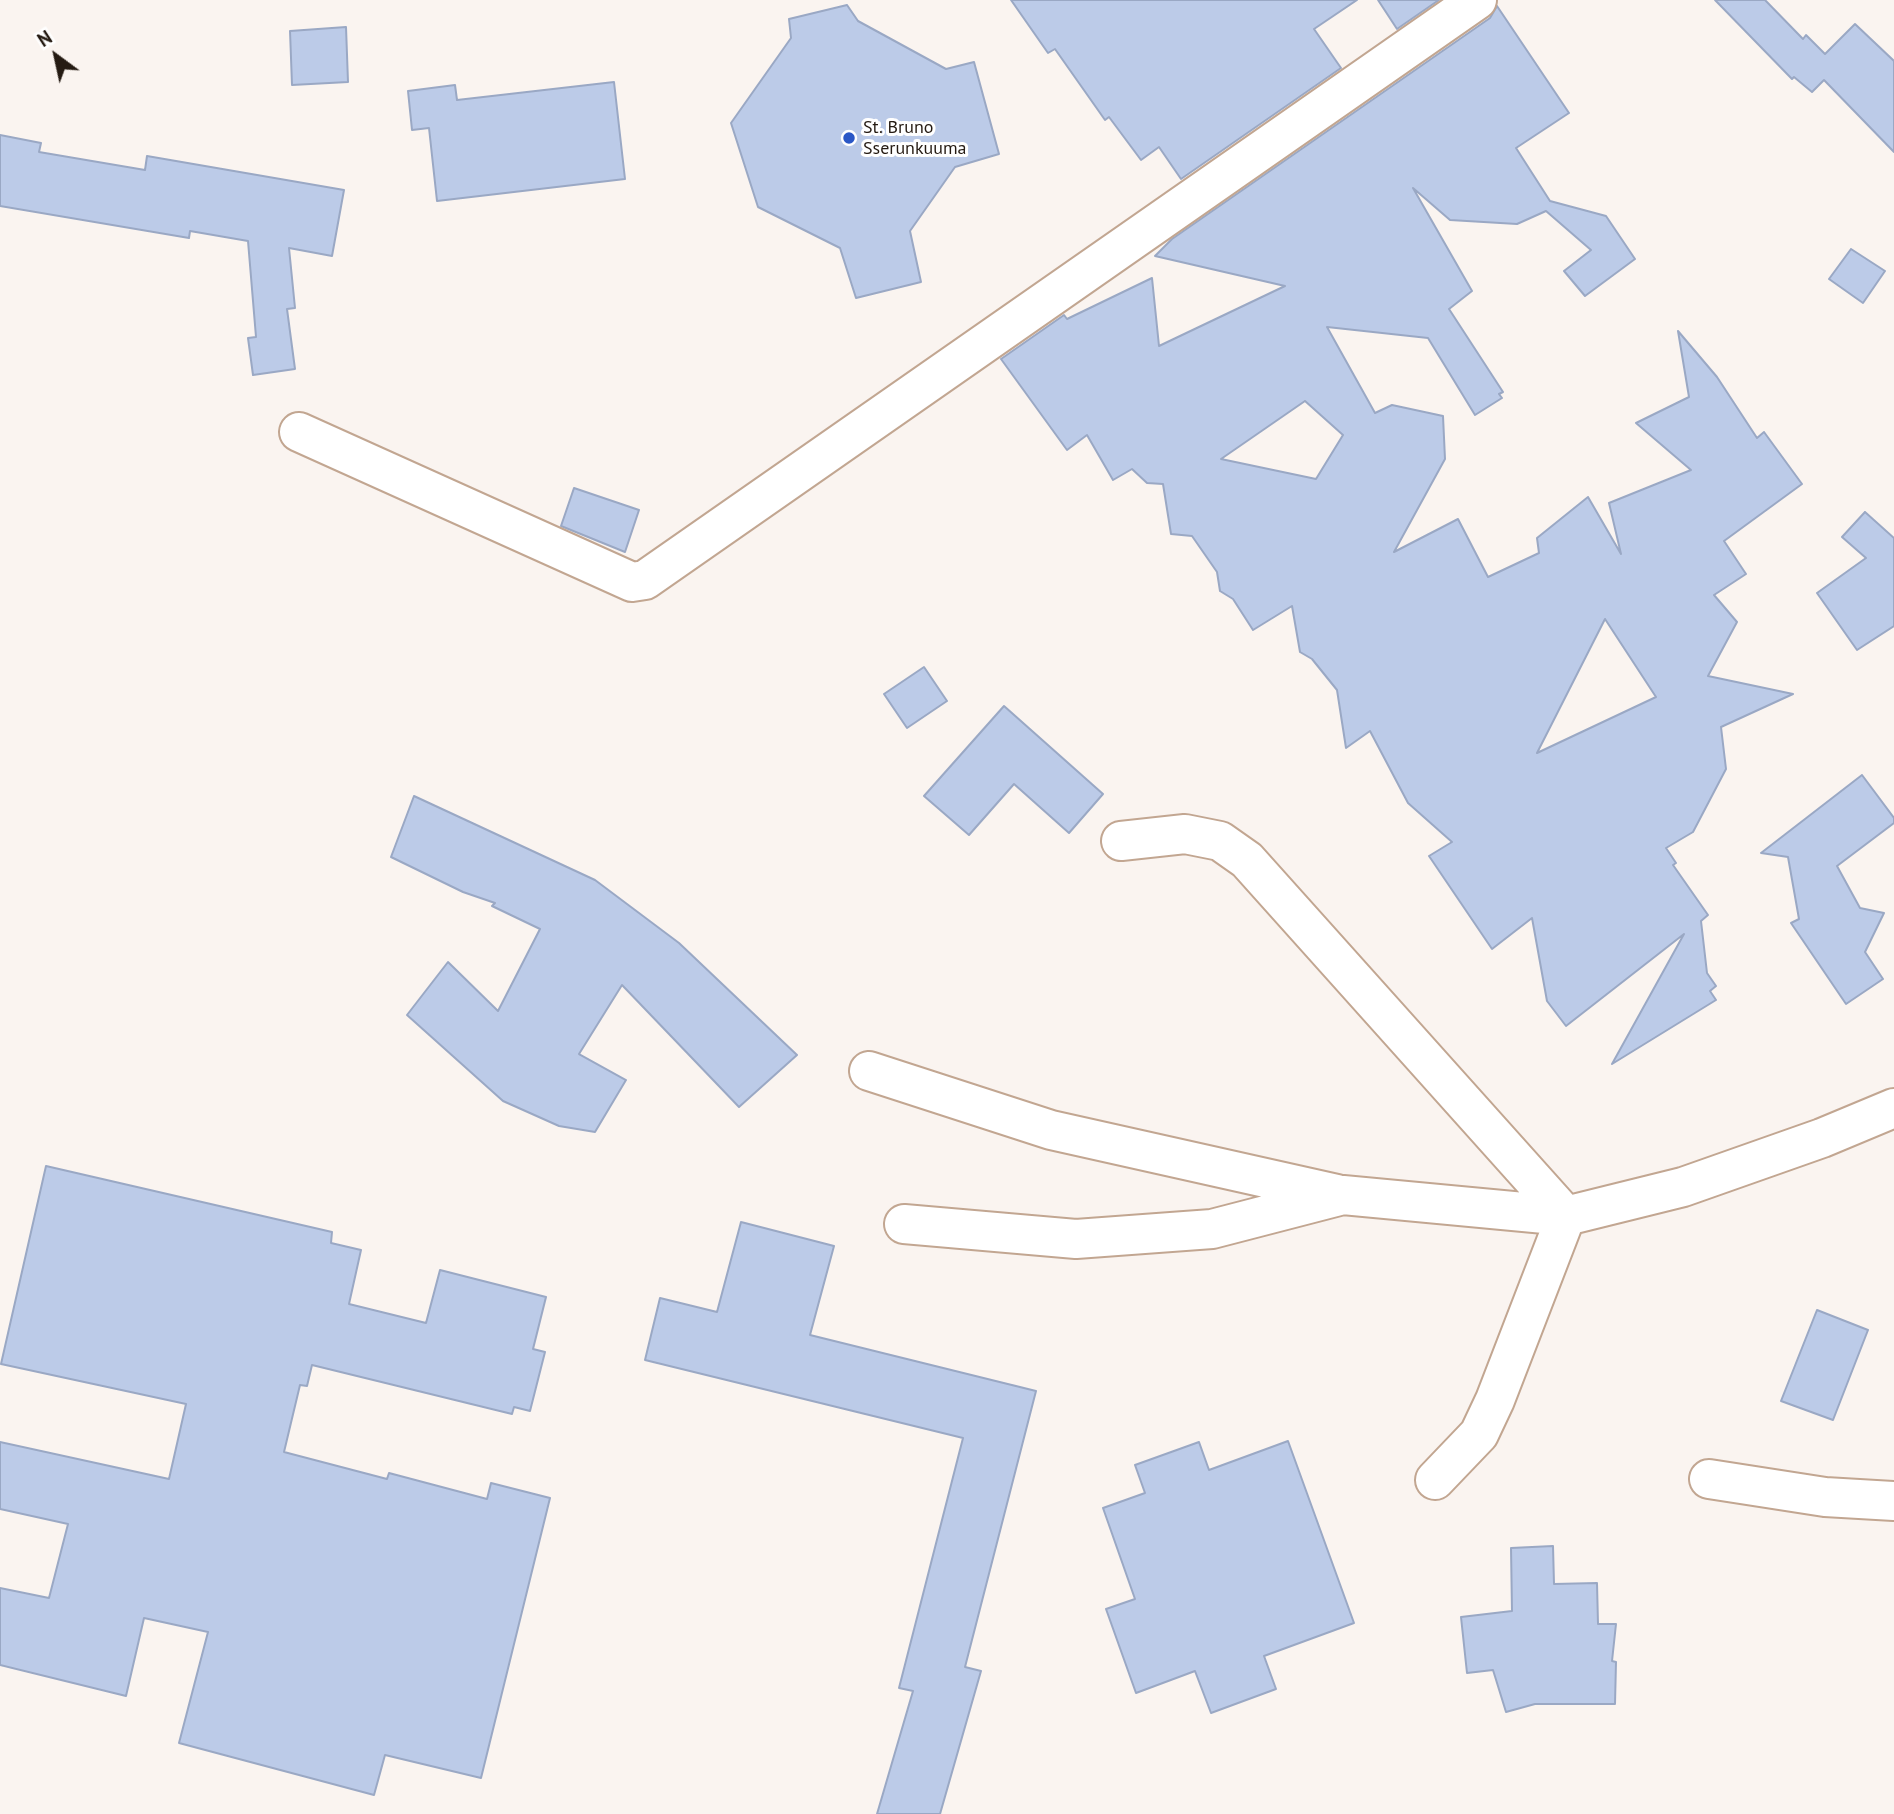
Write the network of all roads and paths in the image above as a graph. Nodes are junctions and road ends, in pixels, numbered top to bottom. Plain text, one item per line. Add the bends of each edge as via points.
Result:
1 (1477, 0) edge
2 (299, 432) dead end
3 (1121, 841) dead end
4 (869, 1072) dead end
5 (1894, 1108) edge
6 (1343, 1195) junction
7 (1566, 1216) junction
8 (904, 1224) dead end
9 (1435, 1479) dead end
10 (1709, 1479) dead end
11 (1894, 1502) edge

1 - 2 street via 645,580 632,582
3 - 7 street via 1185,834 1220,841 1247,860
4 - 6 street via 1051,1130
5 - 7 street via 1683,1187
6 - 7 street
6 - 8 street via 1212,1229 1076,1239
7 - 9 street via 1490,1412 1479,1434
10 - 11 street via 1825,1497

